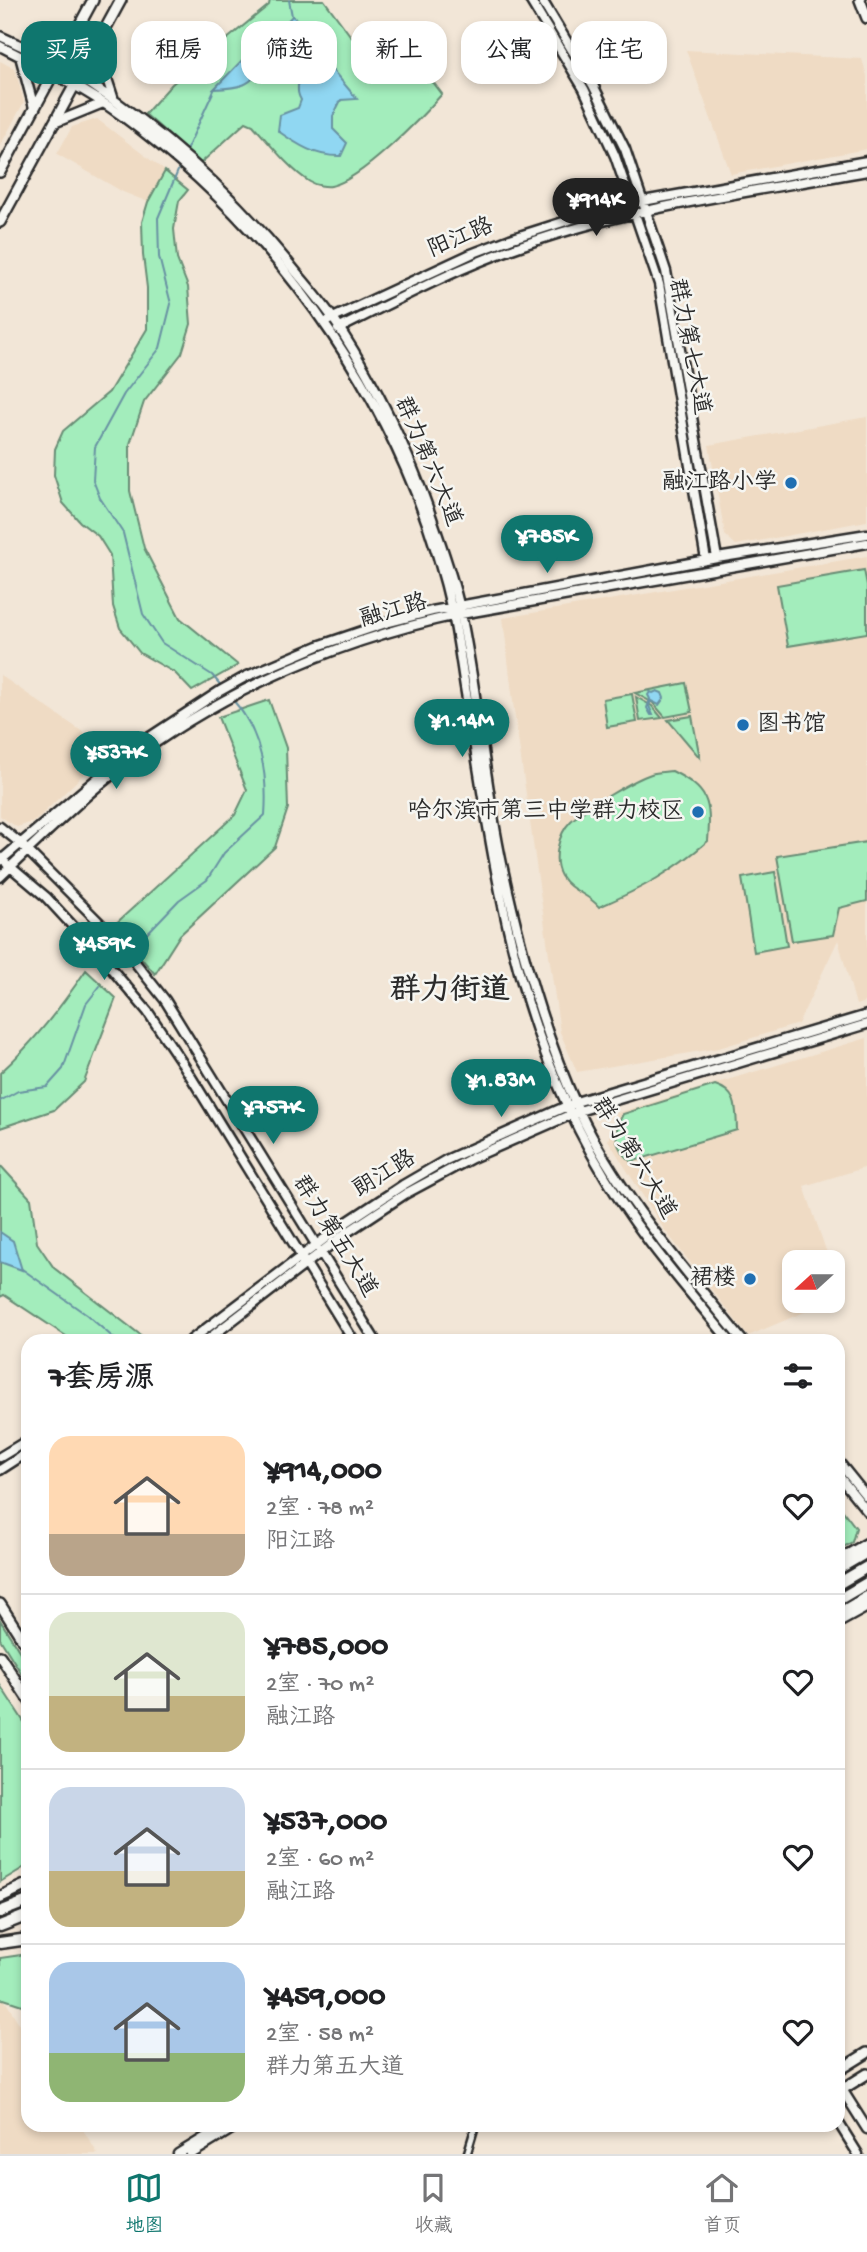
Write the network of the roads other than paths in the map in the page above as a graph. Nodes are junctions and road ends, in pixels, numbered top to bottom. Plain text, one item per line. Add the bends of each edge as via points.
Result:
1 (93, 0) edge
2 (121, 0) edge
3 (530, 0) edge
4 (542, 0) edge
5 (860, 0) edge
6 (867, 18) edge
7 (81, 21) edge
8 (110, 21) edge
9 (0, 36) edge
10 (0, 46) edge
11 (21, 46) edge
12 (20, 56) joint
13 (47, 84) edge
14 (75, 84) edge
15 (81, 84) edge
16 (83, 84) edge
17 (109, 84) edge
18 (114, 100) junction
19 (103, 103) junction
20 (34, 108) junction
21 (54, 122) junction
22 (175, 154) junction
23 (867, 161) edge
24 (867, 171) edge
25 (0, 172) edge
26 (643, 201) junction
27 (632, 203) junction
28 (647, 211) junction
29 (636, 214) junction
30 (0, 222) edge
31 (329, 320) junction
32 (336, 330) junction
33 (867, 534) edge
34 (867, 543) edge
35 (717, 558) junction
36 (706, 561) junction
37 (456, 611) junction
38 (0, 827) edge
39 (20, 843) junction
40 (28, 851) junction
41 (1, 859) edge
42 (10, 867) junction
43 (0, 877) edge
44 (867, 1015) edge
45 (867, 1024) edge
46 (573, 1108) junction
47 (319, 1249) junction
48 (304, 1261) junction
49 (200, 1334) edge
50 (214, 1334) edge
51 (349, 1334) edge
52 (371, 1334) edge
53 (724, 1334) edge
54 (737, 1334) edge
55 (21, 1444) edge
56 (21, 1456) edge
57 (0, 1457) edge
58 (0, 1469) edge
59 (845, 1470) edge
60 (845, 1484) edge
61 (867, 1497) edge
62 (867, 1511) edge
63 (867, 1544) edge
64 (867, 1552) edge
65 (845, 1558) edge
66 (845, 1566) edge
67 (867, 1567) edge
68 (845, 1580) edge
69 (867, 1583) edge
70 (845, 1596) edge
71 (867, 1597) edge
72 (0, 1604) edge
73 (845, 1605) edge
74 (867, 1606) edge
75 (845, 1610) edge
76 (845, 1618) edge
77 (21, 1637) edge
78 (0, 1656) edge
79 (21, 1688) edge
80 (21, 1887) edge
81 (3, 1895) edge
82 (21, 1904) edge
83 (0, 1912) edge
84 (21, 1918) edge
85 (0, 1926) edge
86 (21, 1939) edge
87 (0, 1944) edge
88 (867, 2053) edge
89 (845, 2067) edge
90 (867, 2074) edge
91 (845, 2085) edge
92 (845, 2096) edge
93 (867, 2129) edge
94 (214, 2132) edge
95 (227, 2132) edge
96 (474, 2132) edge
97 (845, 2132) edge
98 (178, 2154) edge
99 (191, 2154) edge
100 (467, 2154) edge
101 (859, 2154) edge

1 - 7 main road
2 - 8 main road
3 - 27 main road, 群力第七大道 via 584,89
4 - 26 main road, 群力第七大道 via 593,85 625,149
5 - 6 main road
9 - 11 main road, 群力第六大道
10 - 12 main road, 群力第六大道
12 - 20 main road
13 - 20 main road
14 - 21 main road
15 - 19 main road, 群力第六大道
16 - 18 main road, 群力第六大道
17 - 18 main road
18 - 22 main road, 群力第六大道
19 - 21 main road
19 - 22 main road, 群力第六大道
20 - 25 main road
21 - 30 main road
22 - 31 main road, 群力第六大道 via 233,201 266,236
23 - 26 main road, 阳江路
24 - 28 main road, 阳江路
26 - 27 main road, 阳江路
26 - 28 main road, 群力第七大道
27 - 29 main road, 群力第七大道
27 - 31 main road, 阳江路 via 510,239
28 - 29 main road, 阳江路
28 - 35 main road, 群力第七大道 via 666,271
29 - 32 main road, 阳江路 via 494,256
29 - 36 main road, 群力第七大道 via 659,284
31 - 32 main road, 群力第六大道
32 - 37 main road, 群力第六大道 via 366,372 407,454 430,512
33 - 35 main road, 融江路
34 - 37 main road, 融江路
35 - 36 main road, 融江路
36 - 37 main road, 融江路
37 - 39 main road, 融江路 via 418,614 356,633 245,677 133,748
37 - 40 main road, 融江路 via 362,640 227,698 97,787
37 - 46 main road, 群力第六大道 via 501,862 528,974
38 - 39 main road, 群力第五大道
39 - 40 main road, 群力第五大道
39 - 41 main road, 融江路
40 - 42 main road, 融江路
40 - 47 main road, 群力第五大道 via 119,942 178,1020
41 - 42 main road, 群力第五大道
42 - 43 main road, 融江路
42 - 48 main road, 群力第五大道 via 46,897 148,1012
44 - 46 main road, 朗江路
45 - 46 main road, 朗江路
46 - 47 main road, 朗江路 via 423,1172
46 - 53 main road, 群力第六大道 via 611,1185 649,1241
46 - 54 main road, 群力第六大道 via 654,1230
47 - 48 main road, 朗江路
47 - 52 main road, 群力第五大道
48 - 49 main road, 朗江路
48 - 50 main road, 朗江路
48 - 51 main road, 群力第五大道
55 - 57 main road
56 - 58 main road
59 - 61 main road
60 - 62 main road
63 - 65 highway
64 - 66 highway
67 - 68 highway
69 - 70 highway
71 - 73 highway
71 - 75 highway
72 - 77 main road
74 - 76 highway
78 - 79 main road
80 - 81 highway
82 - 83 highway
84 - 85 highway
86 - 87 highway
88 - 89 main road
90 - 91 main road
92 - 93 main road
94 - 98 main road
95 - 99 main road
96 - 100 street
97 - 101 main road

